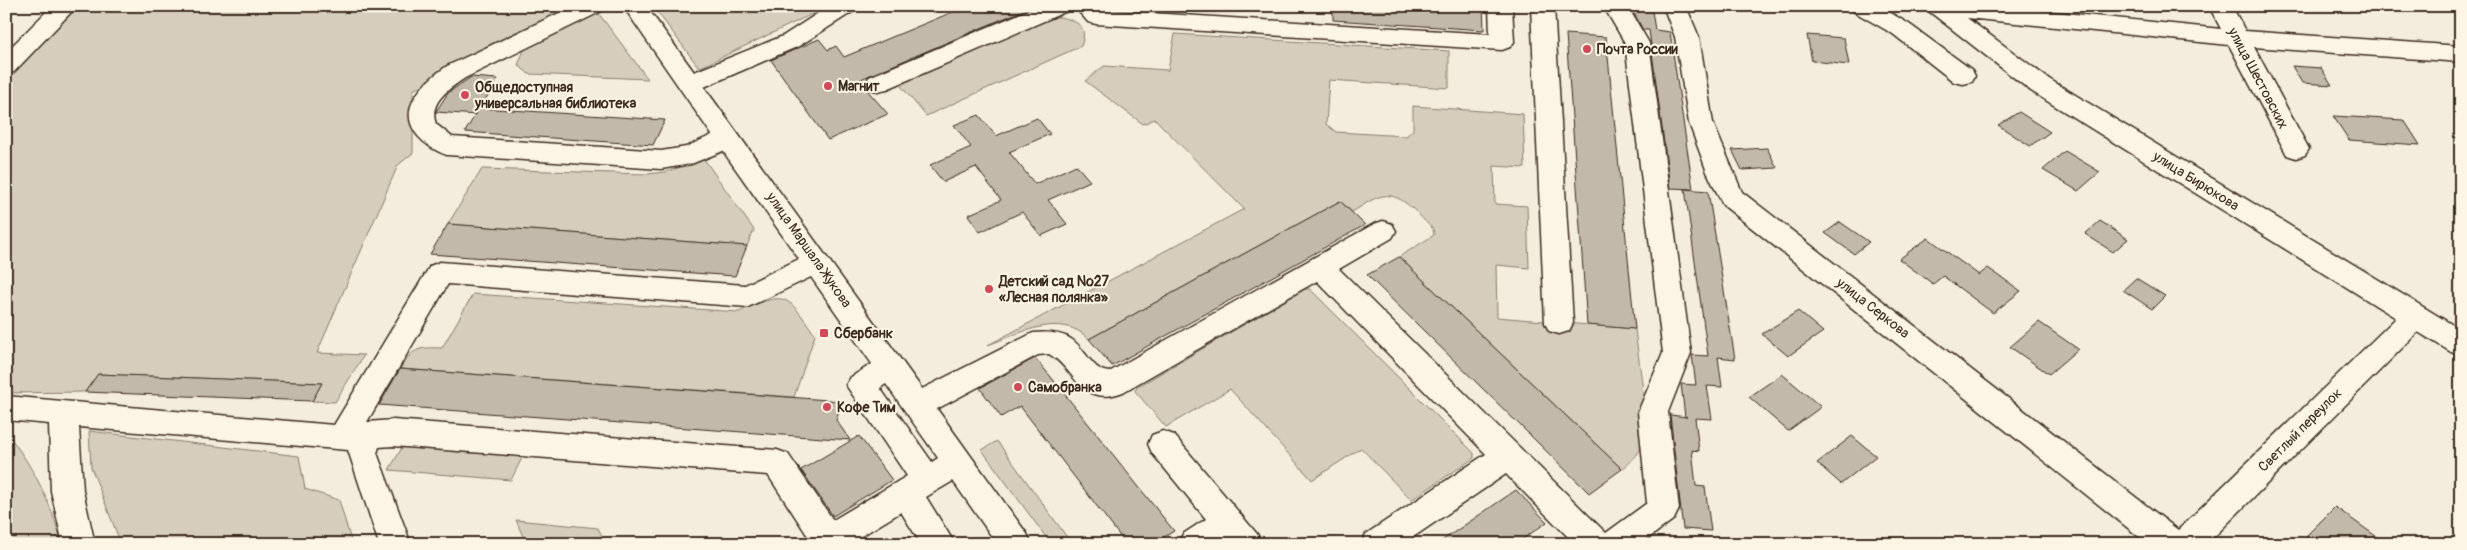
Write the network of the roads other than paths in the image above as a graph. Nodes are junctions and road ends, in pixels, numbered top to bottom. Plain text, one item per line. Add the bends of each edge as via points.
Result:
1 (66, 6) edge
2 (594, 6) edge
3 (634, 6) edge
4 (846, 6) edge
5 (1058, 6) edge
6 (1085, 6) edge
7 (1500, 6) edge
8 (1542, 6) edge
9 (1619, 6) edge
10 (1674, 6) edge
11 (1861, 6) edge
12 (2220, 6) edge
13 (1935, 7) edge
14 (2094, 16) edge
15 (2238, 39) junction
16 (2461, 54) edge
17 (6, 66) edge
18 (1962, 76) dead end
19 (690, 83) junction
20 (878, 83) dead end
21 (729, 138) junction
22 (2296, 149) dead end
23 (1383, 232) dead end
24 (817, 262) junction
25 (1320, 267) junction
26 (2416, 316) junction
27 (1559, 323) dead end
28 (2461, 344) edge
29 (891, 367) junction
30 (918, 405) junction
31 (6, 408) edge
32 (63, 412) junction
33 (355, 437) junction
34 (1163, 444) dead end
35 (1508, 456) junction
36 (958, 462) junction
37 (917, 487) junction
38 (1237, 533) edge
39 (79, 544) edge
40 (394, 544) edge
41 (939, 544) edge
42 (1016, 544) edge
43 (1194, 544) edge
44 (1378, 544) edge
45 (1596, 544) edge
46 (1616, 544) edge
47 (2172, 544) edge
48 (2185, 544) edge

1 - 17 street
2 - 21 street via 438,83 420,110 426,131 448,146 661,160 691,154
3 - 19 street, улица Маршала Жукова
4 - 19 street via 791,40
5 - 20 street
6 - 7 street via 1096,17 1502,42
8 - 27 street
9 - 46 street via 1620,14 1637,43 1677,353 1653,412 1663,509
10 - 47 street, улица Серкова via 1687,37 1701,122 1732,198
11 - 18 street via 1901,28
12 - 15 street, улица Шестовских
13 - 14 street
13 - 26 street, улица Бирюкова via 2040,85
14 - 15 street
15 - 16 street via 2328,48
15 - 22 street, улица Шестовских
19 - 21 street, улица Маршала Жукова
21 - 24 street, улица Маршала Жукова
23 - 25 street
24 - 29 street, улица Маршала Жукова
24 - 33 street via 748,296 440,273
25 - 30 street via 1113,384 1097,384 1063,346 1044,341
25 - 35 street
26 - 28 street, улица Бирюкова
26 - 48 street, Светлый переулок
29 - 30 street, улица Маршала Жукова
29 - 37 street via 861,384
30 - 36 street, улица Маршала Жукова
31 - 32 street
32 - 33 street
32 - 39 street via 67,492
33 - 37 street via 393,433 777,463 828,539
33 - 40 street
34 - 38 street
35 - 44 street
35 - 45 street
36 - 37 street
36 - 42 street, улица Маршала Жукова
37 - 41 street
38 - 43 street

